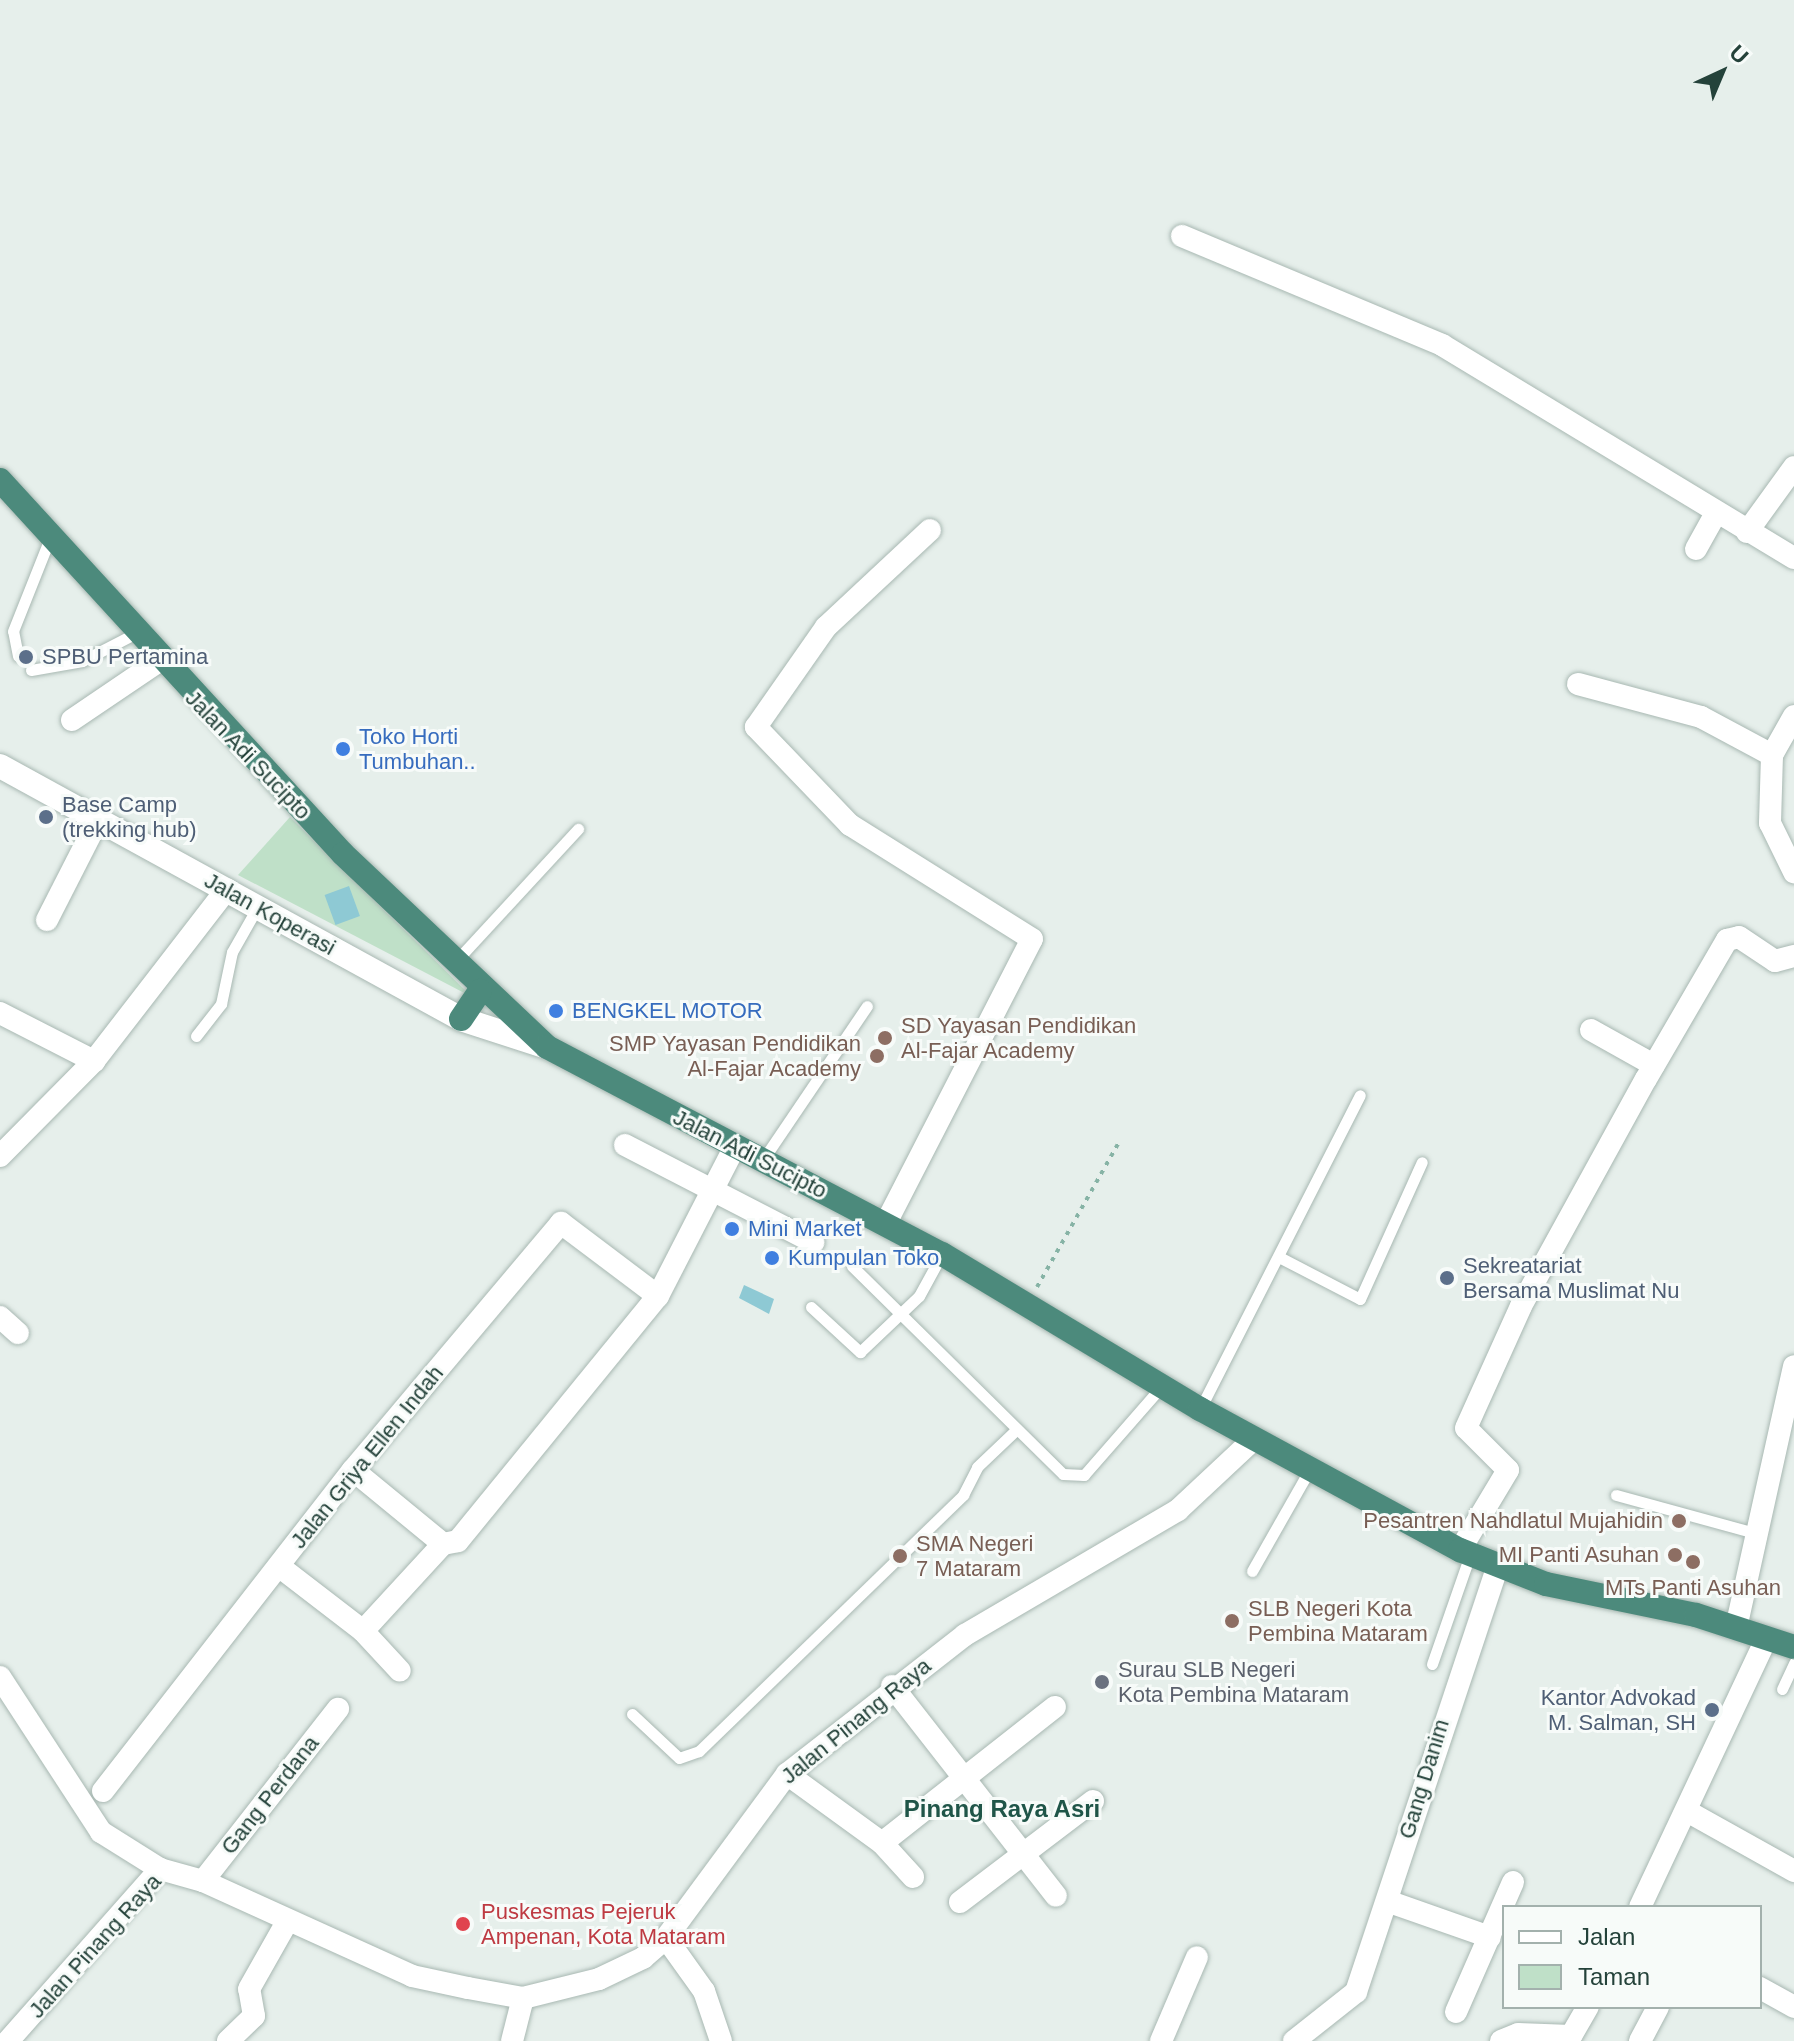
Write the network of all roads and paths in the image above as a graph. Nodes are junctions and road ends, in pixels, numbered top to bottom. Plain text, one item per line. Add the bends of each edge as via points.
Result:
1 (1182, 236) dead end
2 (1794, 467) edge
3 (0, 480) edge
4 (1716, 513) junction
5 (930, 530) dead end
6 (1747, 532) junction
7 (50, 538) junction
8 (1696, 549) dead end
9 (1794, 558) edge
10 (134, 634) junction
11 (18, 656) dead end
12 (159, 661) junction
13 (31, 670) dead end
14 (1578, 684) dead end
15 (1794, 716) edge
16 (72, 720) dead end
17 (1772, 755) junction
18 (0, 766) edge
19 (98, 820) junction
20 (578, 829) dead end
21 (1794, 872) edge
22 (227, 889) junction
23 (257, 908) junction
24 (47, 920) dead end
25 (1794, 956) edge
26 (453, 964) junction
27 (480, 991) junction
28 (867, 1006) dead end
29 (0, 1013) edge
30 (461, 1019) junction
31 (1591, 1030) dead end
32 (196, 1036) dead end
33 (547, 1047) junction
34 (94, 1061) junction
35 (1654, 1065) junction
36 (1360, 1095) dead end
37 (1120, 1140) dead end
38 (625, 1145) dead end
39 (2, 1153) edge
40 (762, 1161) junction
41 (1422, 1162) dead end
42 (723, 1172) junction
43 (886, 1223) junction
44 (813, 1242) dead end
45 (1279, 1257) junction
46 (852, 1266) dead end
47 (933, 1272) junction
48 (658, 1296) junction
49 (1027, 1303) junction
50 (811, 1307) dead end
51 (903, 1313) junction
52 (0, 1317) edge
53 (18, 1333) dead end
54 (1794, 1366) edge
55 (1158, 1392) junction
56 (1200, 1409) junction
57 (1016, 1430) junction
58 (1240, 1455) junction
59 (1310, 1469) junction
60 (353, 1470) junction
61 (1616, 1495) dead end
62 (1760, 1534) junction
63 (443, 1544) junction
64 (1465, 1553) junction
65 (280, 1567) junction
66 (1252, 1571) dead end
67 (1491, 1583) junction
68 (1736, 1628) junction
69 (363, 1631) junction
70 (1766, 1639) junction
71 (1794, 1647) edge
72 (1794, 1663) edge
73 (1432, 1664) dead end
74 (400, 1671) dead end
75 (0, 1678) edge
76 (1784, 1684) dead end
77 (892, 1686) junction
78 (1055, 1707) dead end
79 (338, 1709) dead end
80 (632, 1714) dead end
81 (787, 1774) junction
82 (963, 1778) junction
83 (103, 1791) dead end
84 (1093, 1801) dead end
85 (1694, 1815) dead end
86 (882, 1843) junction
87 (1022, 1854) junction
88 (160, 1869) junction
89 (1794, 1871) edge
90 (913, 1877) dead end
91 (203, 1881) junction
92 (1513, 1882) dead end
93 (1056, 1896) dead end
94 (1387, 1901) junction
95 (960, 1902) dead end
96 (1503, 1905) edge
97 (1641, 1905) edge
98 (1502, 1908) edge
99 (288, 1920) junction
100 (1490, 1937) junction
101 (666, 1938) junction
102 (1197, 1957) dead end
103 (1762, 1989) edge
104 (523, 1998) junction
105 (1794, 2007) edge
106 (1587, 2009) edge
107 (1657, 2009) edge
108 (1456, 2012) dead end
109 (1510, 2038) edge
110 (1573, 2039) edge
111 (8, 2041) edge
112 (228, 2041) edge
113 (512, 2041) edge
114 (721, 2041) edge
115 (1161, 2041) edge
116 (1294, 2041) edge
117 (1640, 2041) edge

1 - 4 street via 1442,345
2 - 6 street
3 - 7 highway, Jalan Adi Sucipto
4 - 6 street
4 - 8 street
5 - 43 street via 826,627 756,727 850,825 1032,939
6 - 9 street
7 - 10 highway, Jalan Adi Sucipto
7 - 11 lane via 13,631
10 - 12 highway, Jalan Adi Sucipto
10 - 13 lane via 82,661
12 - 16 street
12 - 26 highway, Jalan Adi Sucipto
14 - 17 street via 1701,717
15 - 17 street
17 - 21 street via 1770,823
18 - 19 street, Jalan Koperasi
19 - 22 street, Jalan Koperasi
19 - 24 street
20 - 26 lane
22 - 23 street, Jalan Koperasi
22 - 34 street
23 - 30 street, Jalan Koperasi
23 - 32 lane via 232,952 221,1004
25 - 35 street via 1775,961 1739,937 1727,940
26 - 27 highway, Jalan Adi Sucipto
27 - 30 highway
27 - 33 highway, Jalan Adi Sucipto
28 - 40 lane
29 - 34 street
30 - 33 street, Jalan Koperasi
31 - 35 street
33 - 42 highway, Jalan Adi Sucipto
34 - 39 street
35 - 64 street via 1521,1306 1466,1428 1508,1470
36 - 45 lane
37 - 49 path
38 - 42 street
40 - 42 highway, Jalan Adi Sucipto
40 - 43 highway, Jalan Adi Sucipto
41 - 45 lane via 1360,1299
42 - 44 street
42 - 48 street
43 - 47 highway, Jalan Adi Sucipto
45 - 56 lane
46 - 51 lane
47 - 49 highway, Jalan Adi Sucipto
47 - 51 lane
48 - 60 street, Jalan Griya Ellen Indah via 561,1223
48 - 63 street via 458,1541
49 - 55 highway, Jalan Adi Sucipto
50 - 51 lane via 855,1353
51 - 57 lane
52 - 53 street
54 - 62 street
55 - 56 highway, Jalan Adi Sucipto
55 - 57 lane via 1077,1477 1052,1466
56 - 58 highway, Jalan Adi Sucipto
57 - 80 lane via 977,1467 963,1495 699,1751 679,1758
58 - 59 highway, Jalan Adi Sucipto
58 - 77 street, Jalan Pinang Raya via 1166,1518 1018,1602
59 - 64 highway, Jalan Adi Sucipto
59 - 66 lane
60 - 63 street
60 - 65 street, Jalan Griya Ellen Indah
61 - 62 lane
62 - 68 street
63 - 69 street
64 - 67 highway, Jalan Adi Sucipto
64 - 73 lane
65 - 69 street
65 - 83 street, Jalan Griya Ellen Indah
67 - 68 highway, Jalan Adi Sucipto
67 - 94 street, Gang Danim
68 - 70 highway, Jalan Adi Sucipto
69 - 74 street
70 - 71 highway, Jalan Adi Sucipto
70 - 97 street
72 - 76 lane
75 - 88 street via 101,1832
77 - 81 street, Jalan Pinang Raya
77 - 82 street
78 - 82 street
79 - 91 street, Gang Perdana
81 - 86 street
81 - 101 street, Jalan Pinang Raya
82 - 86 street
82 - 87 street
84 - 87 street
85 - 89 street
86 - 90 street
87 - 93 street
87 - 95 street
88 - 91 street, Jalan Pinang Raya
88 - 111 street, Jalan Pinang Raya
91 - 99 street, Jalan Pinang Raya
92 - 96 street
94 - 100 street
94 - 116 street, Gang Danim via 1356,1992
98 - 100 street
99 - 104 street, Jalan Pinang Raya via 412,1976
99 - 112 street via 249,1989 254,2016
100 - 108 street
101 - 104 street, Jalan Pinang Raya via 599,1979
101 - 114 street via 704,1991
102 - 115 street
103 - 105 street
104 - 113 street
106 - 110 street
107 - 117 street
109 - 110 street

